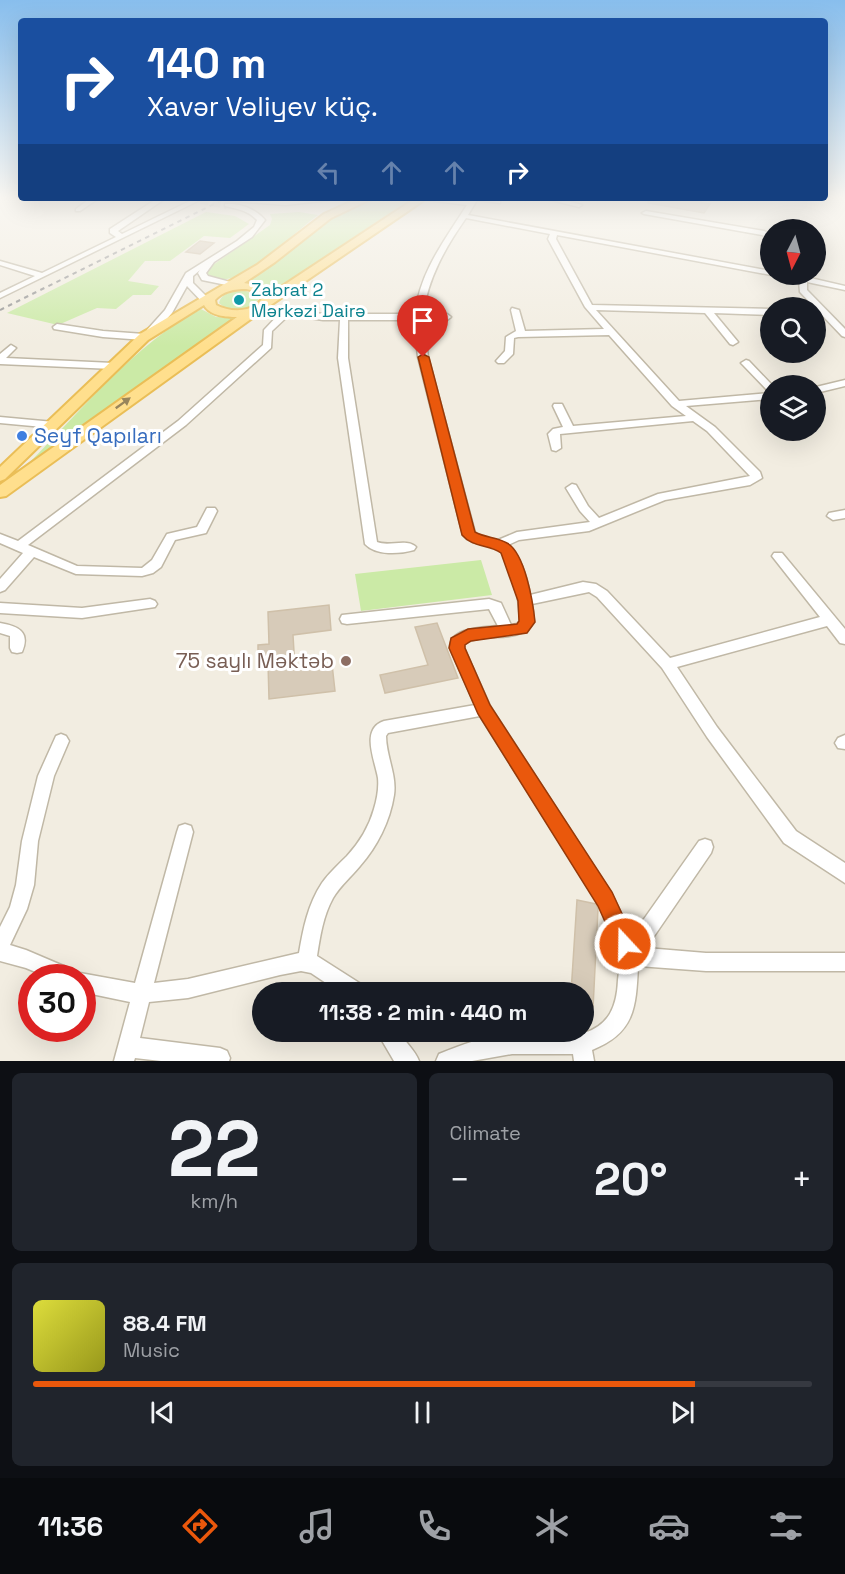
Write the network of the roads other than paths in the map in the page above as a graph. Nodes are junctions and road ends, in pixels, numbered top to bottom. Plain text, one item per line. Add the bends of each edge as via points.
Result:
1 (99, 247) edge
2 (231, 247) edge
3 (287, 247) edge
4 (350, 247) edge
5 (444, 247) edge
6 (556, 247) edge
7 (627, 247) edge
8 (218, 255) junction
9 (0, 263) edge
10 (760, 271) edge
11 (41, 275) junction
12 (189, 275) junction
13 (826, 284) edge
14 (845, 288) edge
15 (222, 292) junction
16 (0, 296) edge
17 (261, 307) junction
18 (588, 307) junction
19 (515, 310) dead end
20 (708, 311) junction
21 (760, 312) edge
22 (286, 313) junction
23 (419, 315) junction
24 (447, 316) dead end
25 (344, 317) junction
26 (826, 317) edge
27 (57, 327) dead end
28 (612, 332) junction
29 (521, 333) junction
30 (147, 334) junction
31 (845, 334) edge
32 (733, 342) dead end
33 (11, 348) dead end
34 (0, 360) edge
35 (501, 361) dead end
36 (746, 363) dead end
37 (113, 366) junction
38 (760, 378) edge
39 (845, 383) edge
40 (826, 388) edge
41 (760, 397) edge
42 (676, 404) junction
43 (558, 406) dead end
44 (694, 418) junction
45 (0, 420) edge
46 (54, 425) junction
47 (569, 429) junction
48 (556, 448) dead end
49 (2, 485) edge
50 (572, 488) dead end
51 (211, 511) dead end
52 (597, 523) junction
53 (0, 538) edge
54 (500, 544) junction
55 (410, 547) dead end
56 (25, 549) junction
57 (778, 556) dead end
58 (0, 587) edge
59 (526, 601) junction
60 (150, 604) dead end
61 (0, 608) edge
62 (347, 619) dead end
63 (829, 620) junction
64 (0, 628) edge
65 (507, 632) junction
66 (845, 639) edge
67 (16, 648) dead end
68 (667, 664) junction
69 (484, 709) junction
70 (61, 741) dead end
71 (185, 832) dead end
72 (705, 847) dead end
73 (839, 859) edge
74 (845, 875) edge
75 (0, 947) edge
76 (0, 952) edge
77 (629, 956) junction
78 (307, 962) junction
79 (845, 962) edge
80 (38, 964) edge
81 (339, 982) edge
82 (96, 986) edge
83 (142, 994) junction
84 (393, 1042) edge
85 (582, 1052) edge
86 (126, 1054) edge
87 (220, 1058) dead end
88 (410, 1061) edge
89 (446, 1061) edge

1 - 11 street
2 - 8 street
3 - 15 main road
4 - 17 main road
5 - 23 street via 430,274
6 - 18 street
7 - 10 street
8 - 12 street
8 - 15 street via 203,270 203,276
9 - 11 street
11 - 16 street
12 - 15 street via 189,283
12 - 30 street via 168,311
13 - 14 street
15 - 17 main road via 264,291 268,294
15 - 17 main road via 215,310 229,314
15 - 30 main road
17 - 22 street
49 -> 17 main road
18 - 20 street
18 - 28 street
19 - 29 street
20 - 21 street
20 - 32 street
22 - 25 street
22 - 56 street via 268,330 268,346 215,396
23 - 24 street
23 - 25 street
23 - 54 street via 423,357 469,535 483,543
25 - 55 street via 343,358 371,544 380,548
26 - 31 street
27 - 30 street via 103,334
28 - 29 street
28 - 42 street
29 - 35 street via 510,338 510,352
30 - 37 main road
33 - 34 street
34 - 37 street
36 - 38 street
37 - 46 main road
39 - 40 street
41 - 42 street
42 - 44 street
43 - 47 street
44 - 47 street
44 - 52 street via 711,429 756,478 662,497
45 - 46 street
46 - 49 main road
47 - 48 street via 553,434
50 - 52 street
51 - 56 street via 202,530 171,537 157,566 150,571 75,570
52 - 54 street via 581,529 517,536
53 - 56 street
54 - 59 street via 512,558
56 - 58 street
57 - 63 street
59 - 65 street via 525,626
59 - 68 street via 591,587
60 - 61 street via 82,613
62 - 65 street via 489,604 496,606
63 - 66 street
63 - 68 street
64 - 67 street via 17,634
65 - 69 street via 468,635 457,642
68 - 73 street via 790,837 805,848
69 - 77 street via 605,899
69 - 78 street via 384,728 378,734 387,792 383,806 360,855 328,890 312,925
70 - 75 street via 46,776 32,831 26,885
71 - 83 street
72 - 77 street
73 - 74 street
76 - 80 street
77 - 79 street via 706,962
77 - 85 street via 627,996 620,1017 612,1029
78 - 81 street
78 - 83 street via 281,965 188,990
82 - 83 street
83 - 86 street
84 - 88 street
85 - 89 street via 512,1044 474,1050
86 - 87 street

